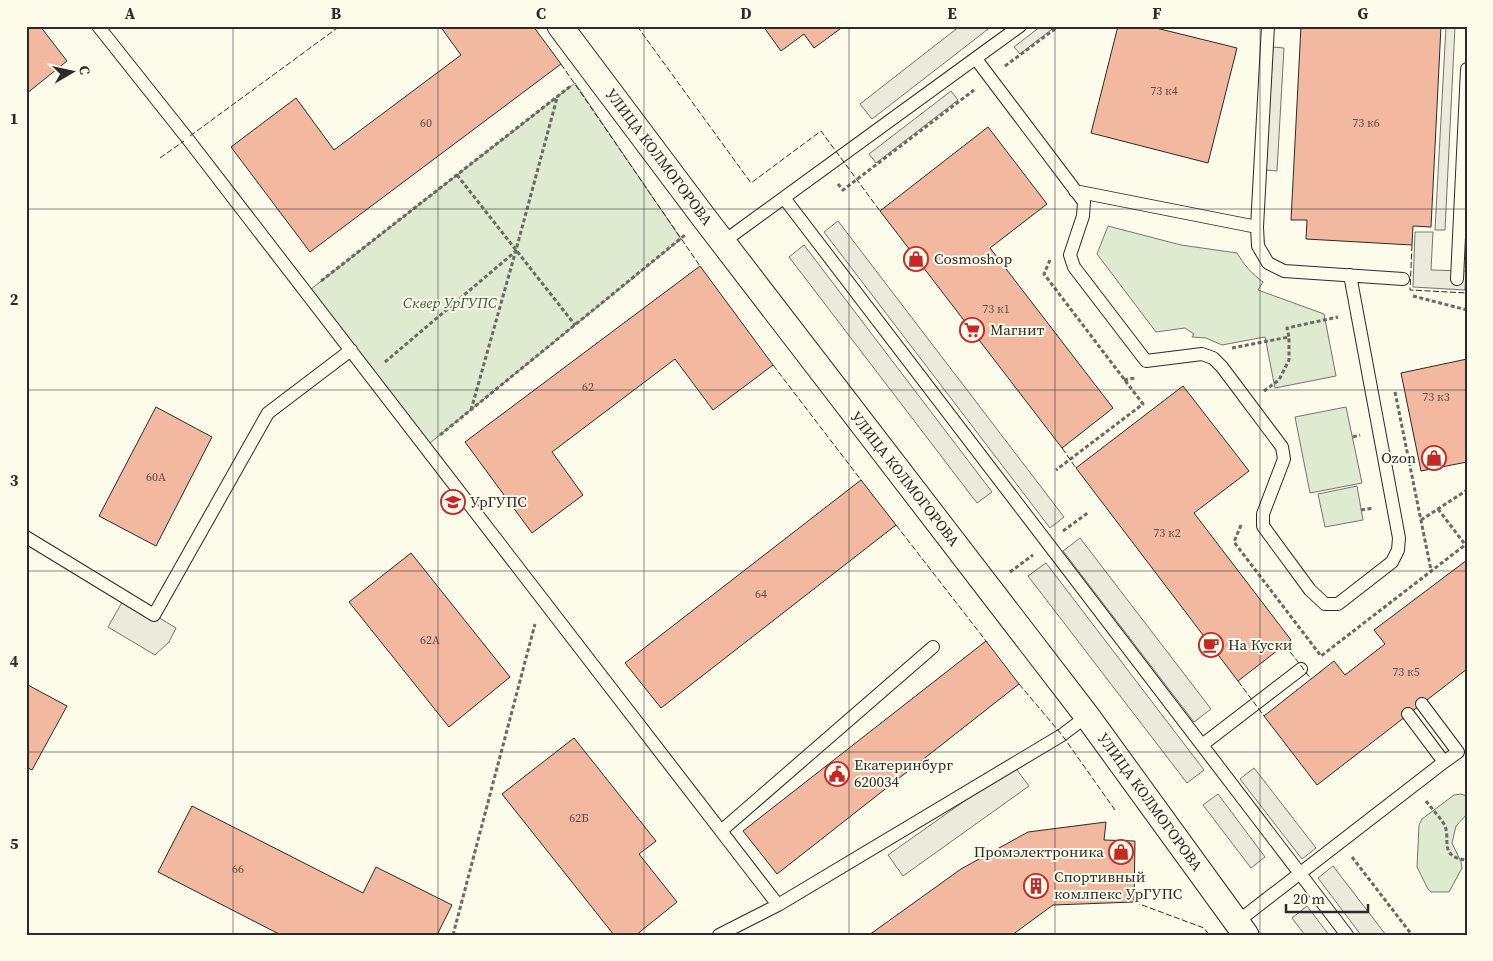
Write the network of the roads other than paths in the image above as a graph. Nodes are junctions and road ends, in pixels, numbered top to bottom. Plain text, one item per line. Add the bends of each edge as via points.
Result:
1 (98, 26) edge
2 (560, 26) edge
3 (1020, 26) edge
4 (1268, 26) edge
5 (976, 58) junction
6 (1467, 69) edge
7 (1075, 191) junction
8 (784, 198) junction
9 (1257, 227) junction
10 (723, 242) junction
11 (1350, 275) junction
12 (1403, 279) dead end
13 (1457, 279) dead end
14 (351, 350) junction
15 (26, 537) edge
16 (933, 647) dead end
17 (1301, 670) dead end
18 (1422, 704) dead end
19 (1408, 714) dead end
20 (1087, 716) junction
21 (1202, 745) junction
22 (1444, 762) junction
23 (721, 832) junction
24 (1300, 873) junction
25 (778, 905) junction
26 (1242, 928) edge
27 (719, 935) edge
28 (1347, 935) edge

1 - 14 lane
2 - 10 street, УЛИЦА КОЛМОГОРОВА
3 - 5 lane
4 - 9 lane
5 - 7 lane
5 - 8 lane
6 - 13 lane
7 - 9 lane
7 - 11 lane via 1084,202 1083,216 1070,255 1074,267 1146,361 1202,354 1213,358 1282,447 1284,460 1263,514 1263,526 1310,590 1325,604 1338,604 1392,562 1400,538
8 - 10 lane
8 - 21 lane
9 - 11 lane via 1258,246 1268,263 1284,271
10 - 20 street, УЛИЦА КОЛМОГОРОВА
11 - 12 lane
14 - 15 lane via 268,413 154,615
14 - 23 lane
16 - 23 lane
17 - 21 lane
18 - 22 lane via 1458,752
19 - 22 lane
20 - 25 lane via 1053,740
20 - 26 street, УЛИЦА КОЛМОГОРОВА
21 - 24 lane
22 - 24 lane
23 - 25 lane
24 - 26 lane
24 - 28 lane
25 - 27 lane

